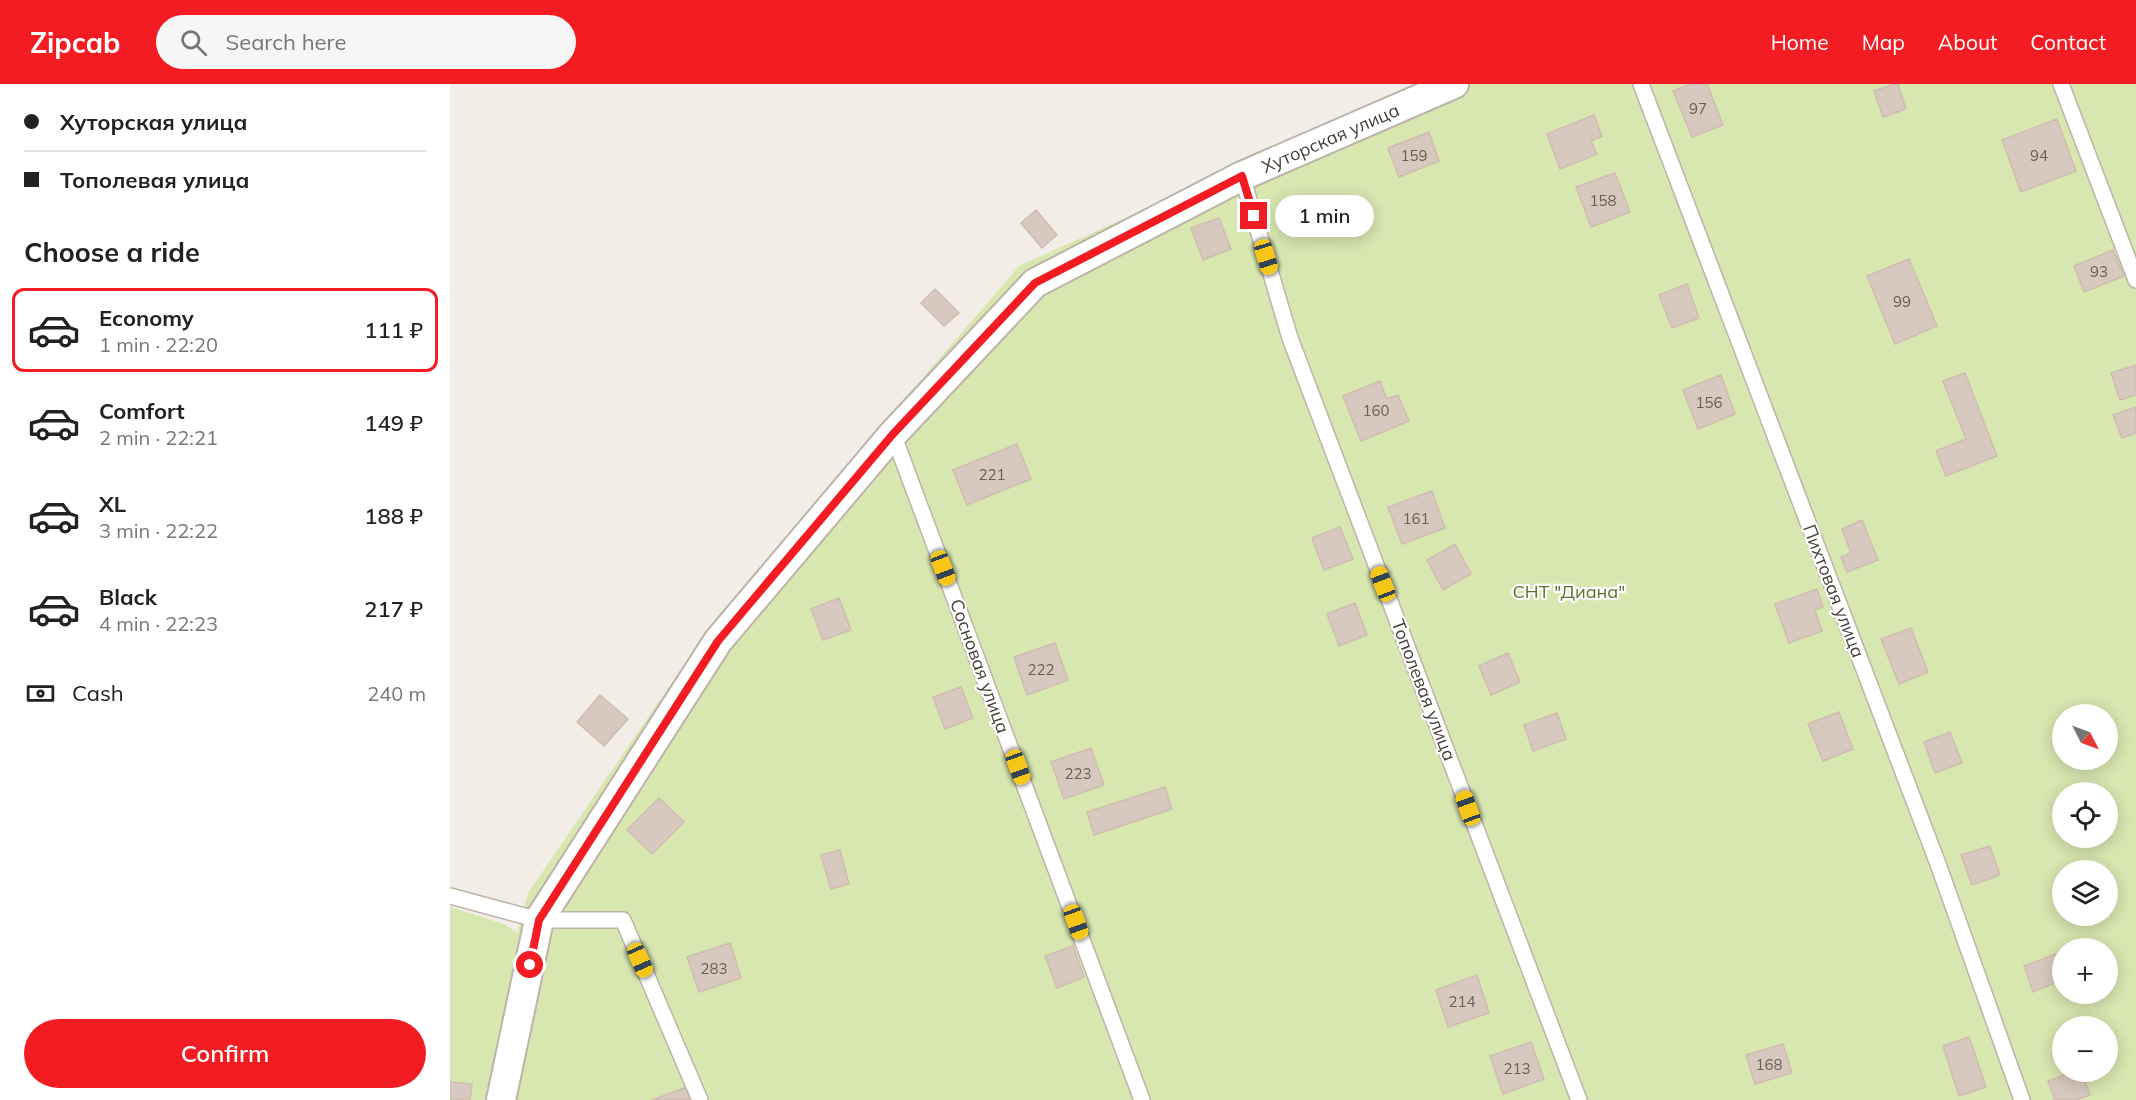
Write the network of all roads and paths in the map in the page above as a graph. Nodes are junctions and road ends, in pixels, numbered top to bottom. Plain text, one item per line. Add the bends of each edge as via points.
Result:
1 (1454, 84) edge
2 (1641, 84) edge
3 (2061, 84) edge
4 (1242, 176) junction
5 (2136, 280) edge
6 (893, 434) junction
7 (450, 896) edge
8 (539, 920) junction
9 (501, 1100) edge
10 (700, 1100) edge
11 (1142, 1100) edge
12 (1578, 1100) edge
13 (2022, 1100) edge

1 - 4 street, Хуторская улица
2 - 13 lane, Пихтовая улица via 1938,864
3 - 5 lane
4 - 6 street, Хуторская улица via 1035,283
4 - 12 lane, Тополевая улица via 1290,338
6 - 8 street, Хуторская улица via 718,641
6 - 11 lane, Сосновая улица
7 - 8 lane
8 - 9 street, Хуторская улица
8 - 10 lane via 623,920

